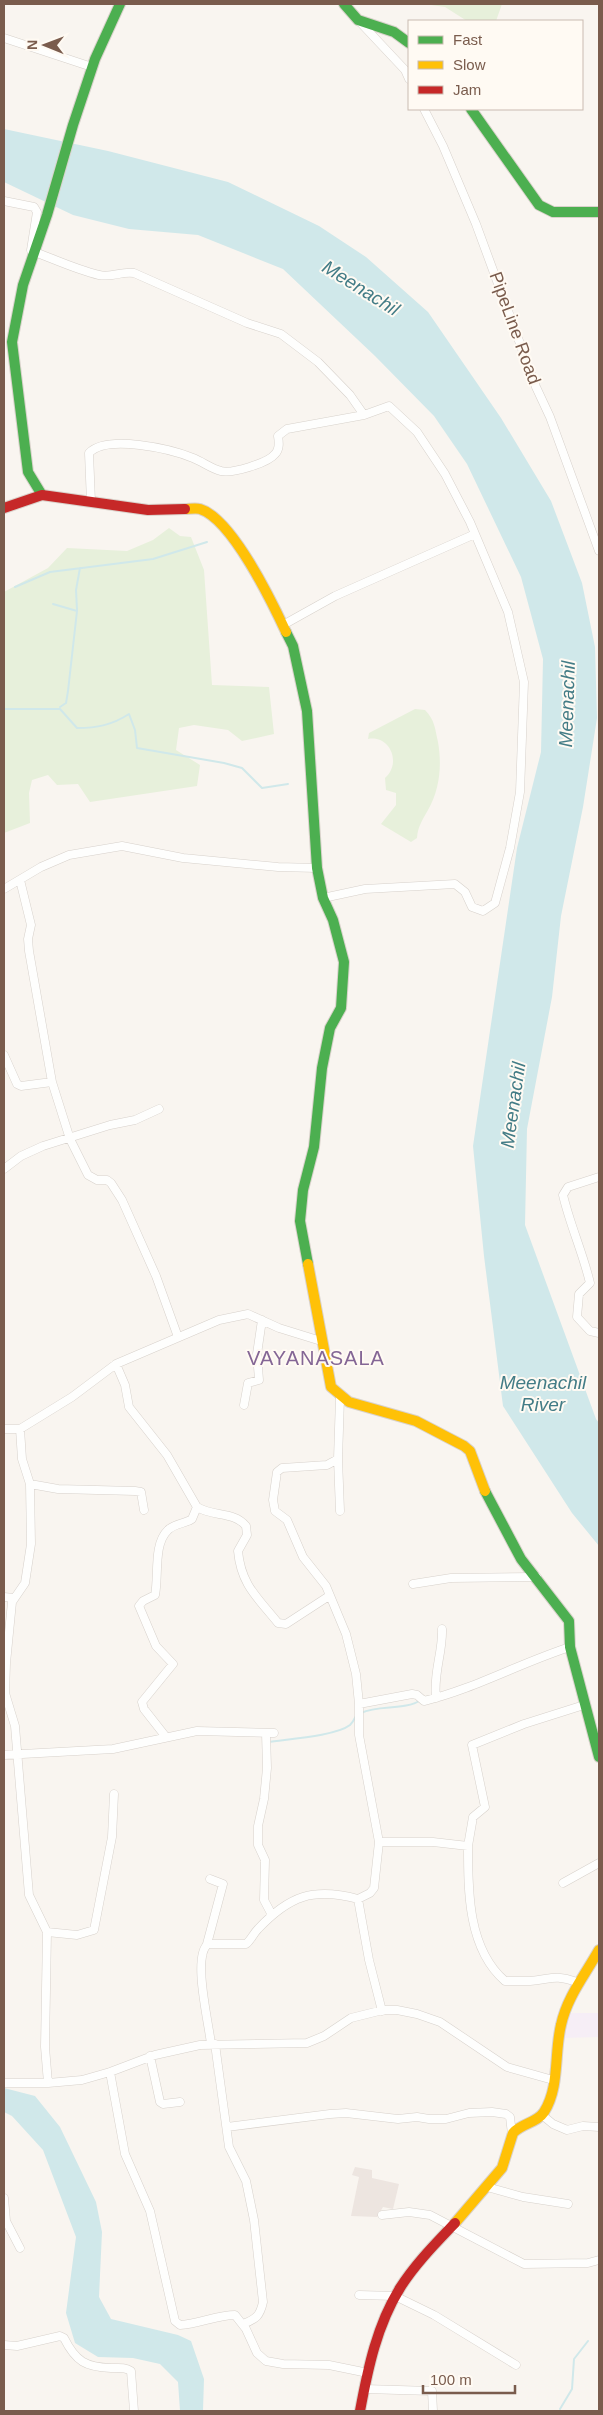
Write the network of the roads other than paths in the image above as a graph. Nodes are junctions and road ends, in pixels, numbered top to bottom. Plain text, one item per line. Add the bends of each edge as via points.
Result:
1 (120, 4) edge
2 (344, 4) edge
3 (358, 20) junction
4 (4, 38) edge
5 (408, 42) edge
6 (92, 67) junction
7 (408, 77) edge
8 (425, 110) edge
9 (473, 110) edge
10 (4, 201) edge
11 (599, 212) edge
12 (34, 256) junction
13 (364, 415) junction
14 (42, 495) junction
15 (91, 502) junction
16 (4, 508) edge
17 (475, 534) junction
18 (599, 551) edge
19 (283, 625) junction
20 (317, 868) junction
21 (20, 880) junction
22 (4, 889) edge
23 (323, 898) junction
24 (4, 1056) edge
25 (52, 1082) junction
26 (159, 1109) dead end
27 (70, 1139) junction
28 (4, 1169) edge
29 (599, 1177) edge
30 (262, 1320) junction
31 (599, 1333) edge
32 (178, 1337) junction
33 (321, 1340) junction
34 (116, 1364) junction
35 (340, 1398) junction
36 (244, 1405) dead end
37 (4, 1429) edge
38 (20, 1429) junction
39 (338, 1459) junction
40 (30, 1484) junction
41 (197, 1508) junction
42 (144, 1510) dead end
43 (340, 1511) dead end
44 (537, 1577) junction
45 (413, 1584) dead end
46 (329, 1596) junction
47 (4, 1597) edge
48 (14, 1598) junction
49 (442, 1628) dead end
50 (570, 1647) junction
51 (436, 1698) junction
52 (359, 1704) junction
53 (584, 1705) junction
54 (166, 1737) junction
55 (16, 1753) junction
56 (4, 1755) edge
57 (599, 1757) edge
58 (114, 1794) dead end
59 (379, 1842) junction
60 (468, 1846) junction
61 (599, 1863) edge
62 (210, 1879) dead end
63 (563, 1883) dead end
64 (358, 1899) junction
65 (272, 1915) junction
66 (47, 1932) junction
67 (207, 1944) junction
68 (599, 1952) edge
69 (577, 1982) junction
70 (382, 2010) junction
71 (213, 2044) junction
72 (150, 2056) junction
73 (110, 2072) junction
74 (553, 2080) junction
75 (4, 2083) edge
76 (48, 2083) junction
77 (180, 2102) dead end
78 (542, 2115) junction
79 (227, 2127) junction
80 (599, 2128) edge
81 (512, 2134) junction
82 (487, 2187) junction
83 (4, 2198) edge
84 (568, 2204) dead end
85 (382, 2215) dead end
86 (450, 2226) junction
87 (20, 2248) dead end
88 (599, 2260) edge
89 (359, 2295) dead end
90 (396, 2296) junction
91 (243, 2324) junction
92 (4, 2345) edge
93 (516, 2365) dead end
94 (368, 2373) junction
95 (365, 2389) junction
96 (134, 2411) edge
97 (360, 2411) edge
98 (432, 2411) edge

1 - 6 main road
2 - 3 main road
3 - 5 main road via 394,32
3 - 7 street
4 - 6 street
6 - 12 main road
8 - 18 street, PipeLine Road via 476,224
9 - 11 main road via 539,205 554,212
10 - 12 street via 34,206 37,212 30,254
12 - 13 street via 100,276 114,277 123,271 134,273 247,323 281,334 324,369 350,395
12 - 14 main road via 23,285 12,342 28,472
13 - 15 street via 287,429 278,436 276,454 264,462 222,472 192,458 152,447 118,444 93,448 89,453
13 - 17 street via 389,406 417,432 445,474
14 - 15 main road
14 - 16 main road
15 - 19 main road via 148,510 200,508 220,522 231,535
17 - 19 street via 335,596
17 - 23 street via 508,612 524,682 520,792 496,903 483,911 472,907 465,892 455,884 365,889
19 - 20 main road via 293,646 307,712
20 - 21 street via 183,858 122,846 69,855
20 - 23 main road
21 - 22 street
21 - 25 street via 30,918 29,952
23 - 33 main road via 333,920 344,962 341,1008 330,1028 322,1068 314,1147 303,1190 300,1221
24 - 25 street via 17,1084
25 - 27 street
26 - 27 street via 135,1120
27 - 28 street via 21,1156
27 - 32 street via 88,1175 97,1180 107,1180 122,1200 156,1276
29 - 31 street via 568,1187 563,1195 590,1283 580,1294 577,1317 590,1331
30 - 32 street via 248,1314 219,1320
30 - 33 street
30 - 36 street via 257,1354 259,1380 248,1383
32 - 34 street
33 - 35 main road via 331,1387
34 - 38 street via 72,1397
34 - 41 street via 125,1385 129,1407 166,1455
35 - 39 street
35 - 44 main road via 415,1421 464,1446 474,1460 489,1502 521,1559
37 - 38 street
38 - 40 street via 22,1459
39 - 43 street
39 - 46 street via 327,1465 282,1468 277,1472 273,1500 275,1511 287,1520 303,1557 326,1586
40 - 42 street via 58,1489 141,1492
40 - 48 street via 28,1571
41 - 46 street via 238,1518 246,1526 238,1551 244,1579 278,1623 286,1624
41 - 54 street via 192,1518 176,1524 162,1539 155,1595 139,1606 156,1646 172,1664 142,1702
44 - 45 street via 451,1578
44 - 50 main road via 569,1620
46 - 52 street via 346,1634 356,1674
47 - 48 street
48 - 55 street via 5,1692 15,1726
49 - 51 street via 435,1678
50 - 51 street
50 - 53 main road
51 - 52 street via 424,1701 412,1694
52 - 59 street via 361,1750
53 - 57 main road
53 - 60 street via 472,1745 485,1807 473,1816
54 - 55 street via 113,1749
54 - 65 street via 197,1731 270,1733 258,1845 265,1860 264,1900
55 - 56 street
55 - 66 street via 29,1895
58 - 66 street via 112,1837 94,1930 77,1934
59 - 60 street
59 - 64 street via 374,1888
60 - 69 street via 468,1886 479,1945 498,1975 505,1981 556,1977
61 - 63 street
62 - 67 street via 223,1884
64 - 65 street via 311,1893
64 - 70 street
65 - 67 street via 246,1944
66 - 76 street via 45,2047
67 - 71 street via 201,1954 201,1970
68 - 69 main road
69 - 74 main road via 562,2017
70 - 71 street via 351,2018 307,2043
70 - 74 street via 418,2014 440,2022 507,2067
71 - 72 street
71 - 79 street
72 - 73 street
72 - 77 street via 160,2102
73 - 76 street via 82,2080
73 - 91 street via 125,2154 150,2211 174,2321 180,2325 192,2324 235,2315
74 - 78 main road via 548,2106
75 - 76 street
78 - 80 street via 567,2130 583,2126
78 - 81 main road
79 - 81 street via 346,2113 398,2119 417,2116 446,2119 469,2112 492,2112 510,2117
79 - 91 street via 229,2147 240,2166 254,2220 263,2302 256,2320
81 - 82 main road via 504,2164
82 - 84 street
82 - 86 main road
83 - 87 street via 6,2221
85 - 86 street via 419,2212
86 - 88 street via 524,2264
86 - 90 main road via 411,2272
89 - 90 street
90 - 93 street
90 - 94 main road via 382,2319
91 - 94 street via 257,2354 266,2361 329,2365
92 - 96 street via 17,2346 60,2336 80,2361 90,2367 126,2368 131,2371
94 - 95 main road
95 - 97 main road
95 - 98 street via 432,2391

